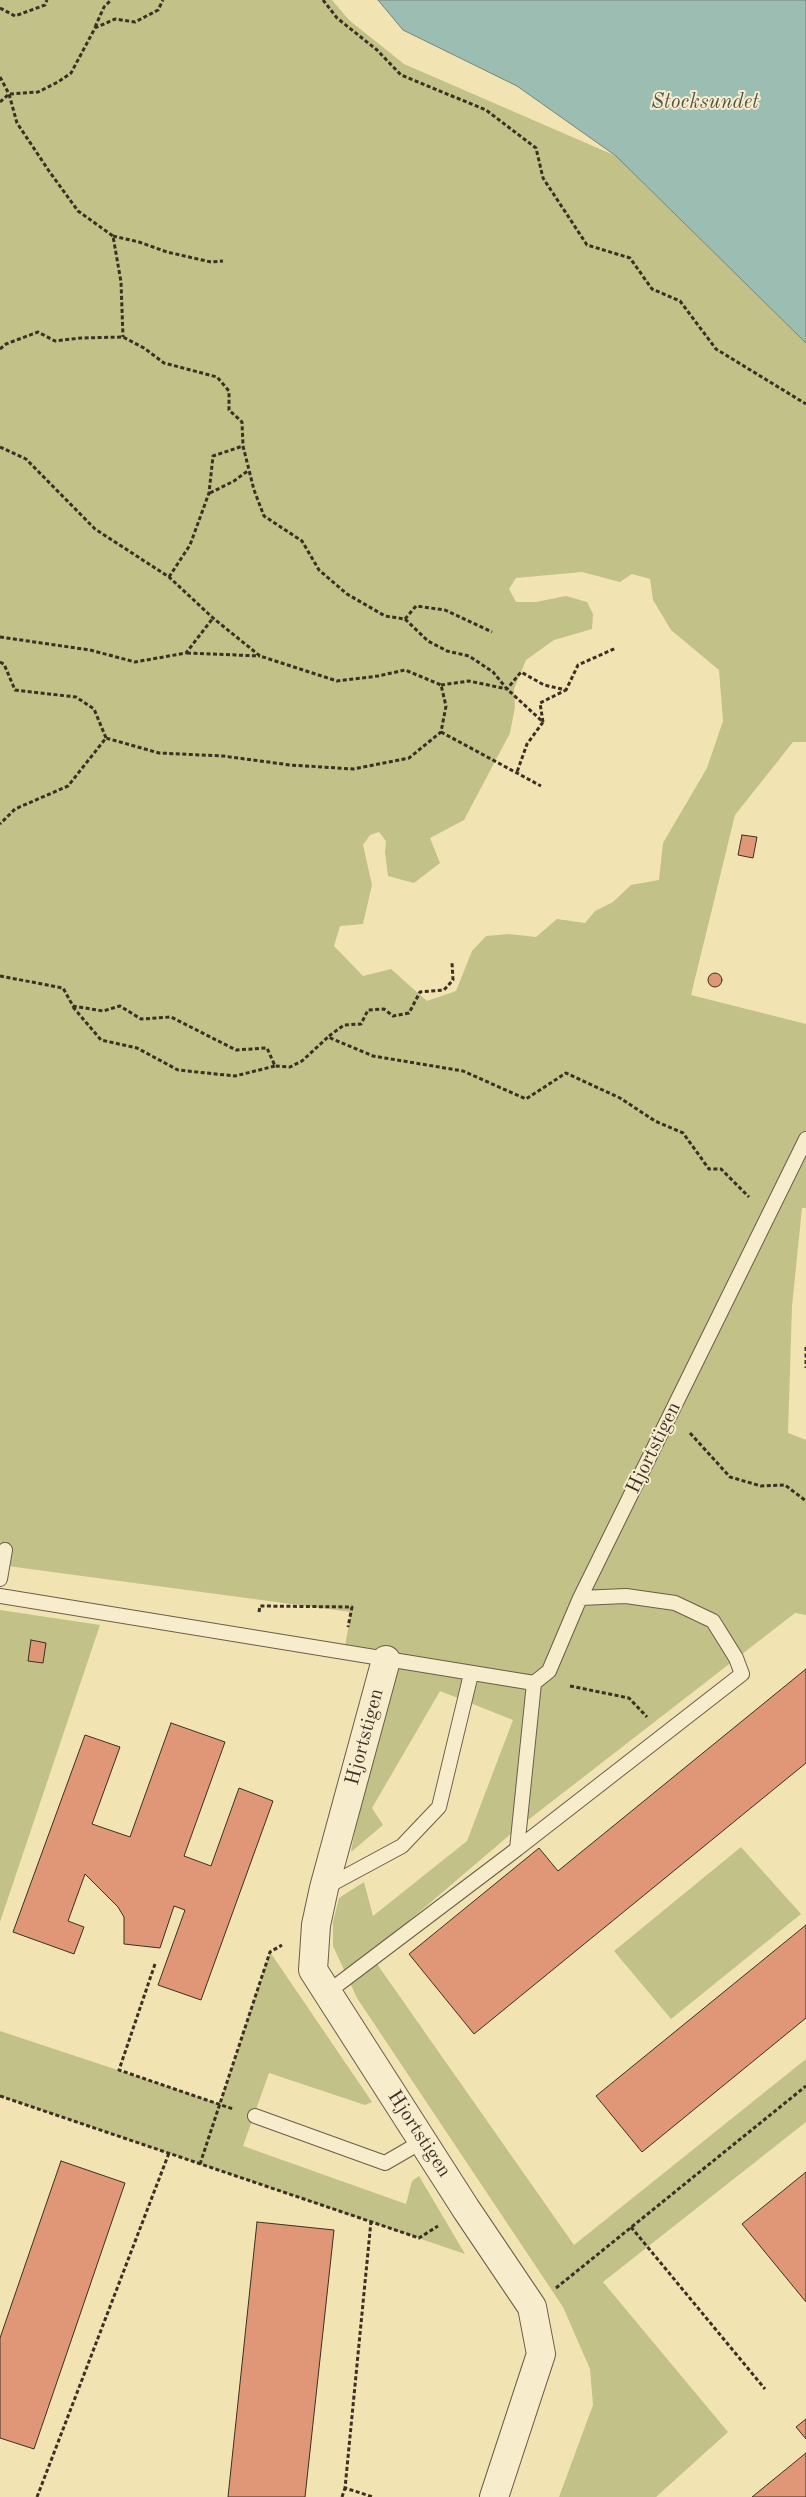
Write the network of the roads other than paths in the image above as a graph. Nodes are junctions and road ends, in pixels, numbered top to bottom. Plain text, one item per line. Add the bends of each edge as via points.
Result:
1 (806, 1139) edge
2 (5, 1550) dead end
3 (0, 1579) edge
4 (0, 1596) edge
5 (580, 1598) junction
6 (386, 1660) junction
7 (471, 1674) junction
8 (534, 1683) junction
9 (517, 1849) junction
10 (324, 1888) junction
11 (328, 1992) junction
12 (255, 2116) road end
13 (423, 2141) junction
14 (494, 2497) edge

1 - 5 lane, Hjortstigen
2 - 3 lane
4 - 6 lane
5 - 8 lane, Hjortstigen via 549,1672
5 - 9 lane via 626,1596 675,1604 713,1621 742,1674
6 - 7 lane
6 - 10 street, Hjortstigen
7 - 8 lane
7 - 10 lane via 439,1807 402,1846
8 - 9 lane
9 - 11 lane
10 - 11 street, Hjortstigen via 316,1925 313,1970
11 - 13 street, Hjortstigen
12 - 13 lane via 385,2163
13 - 14 street, Hjortstigen via 532,2307 541,2354

